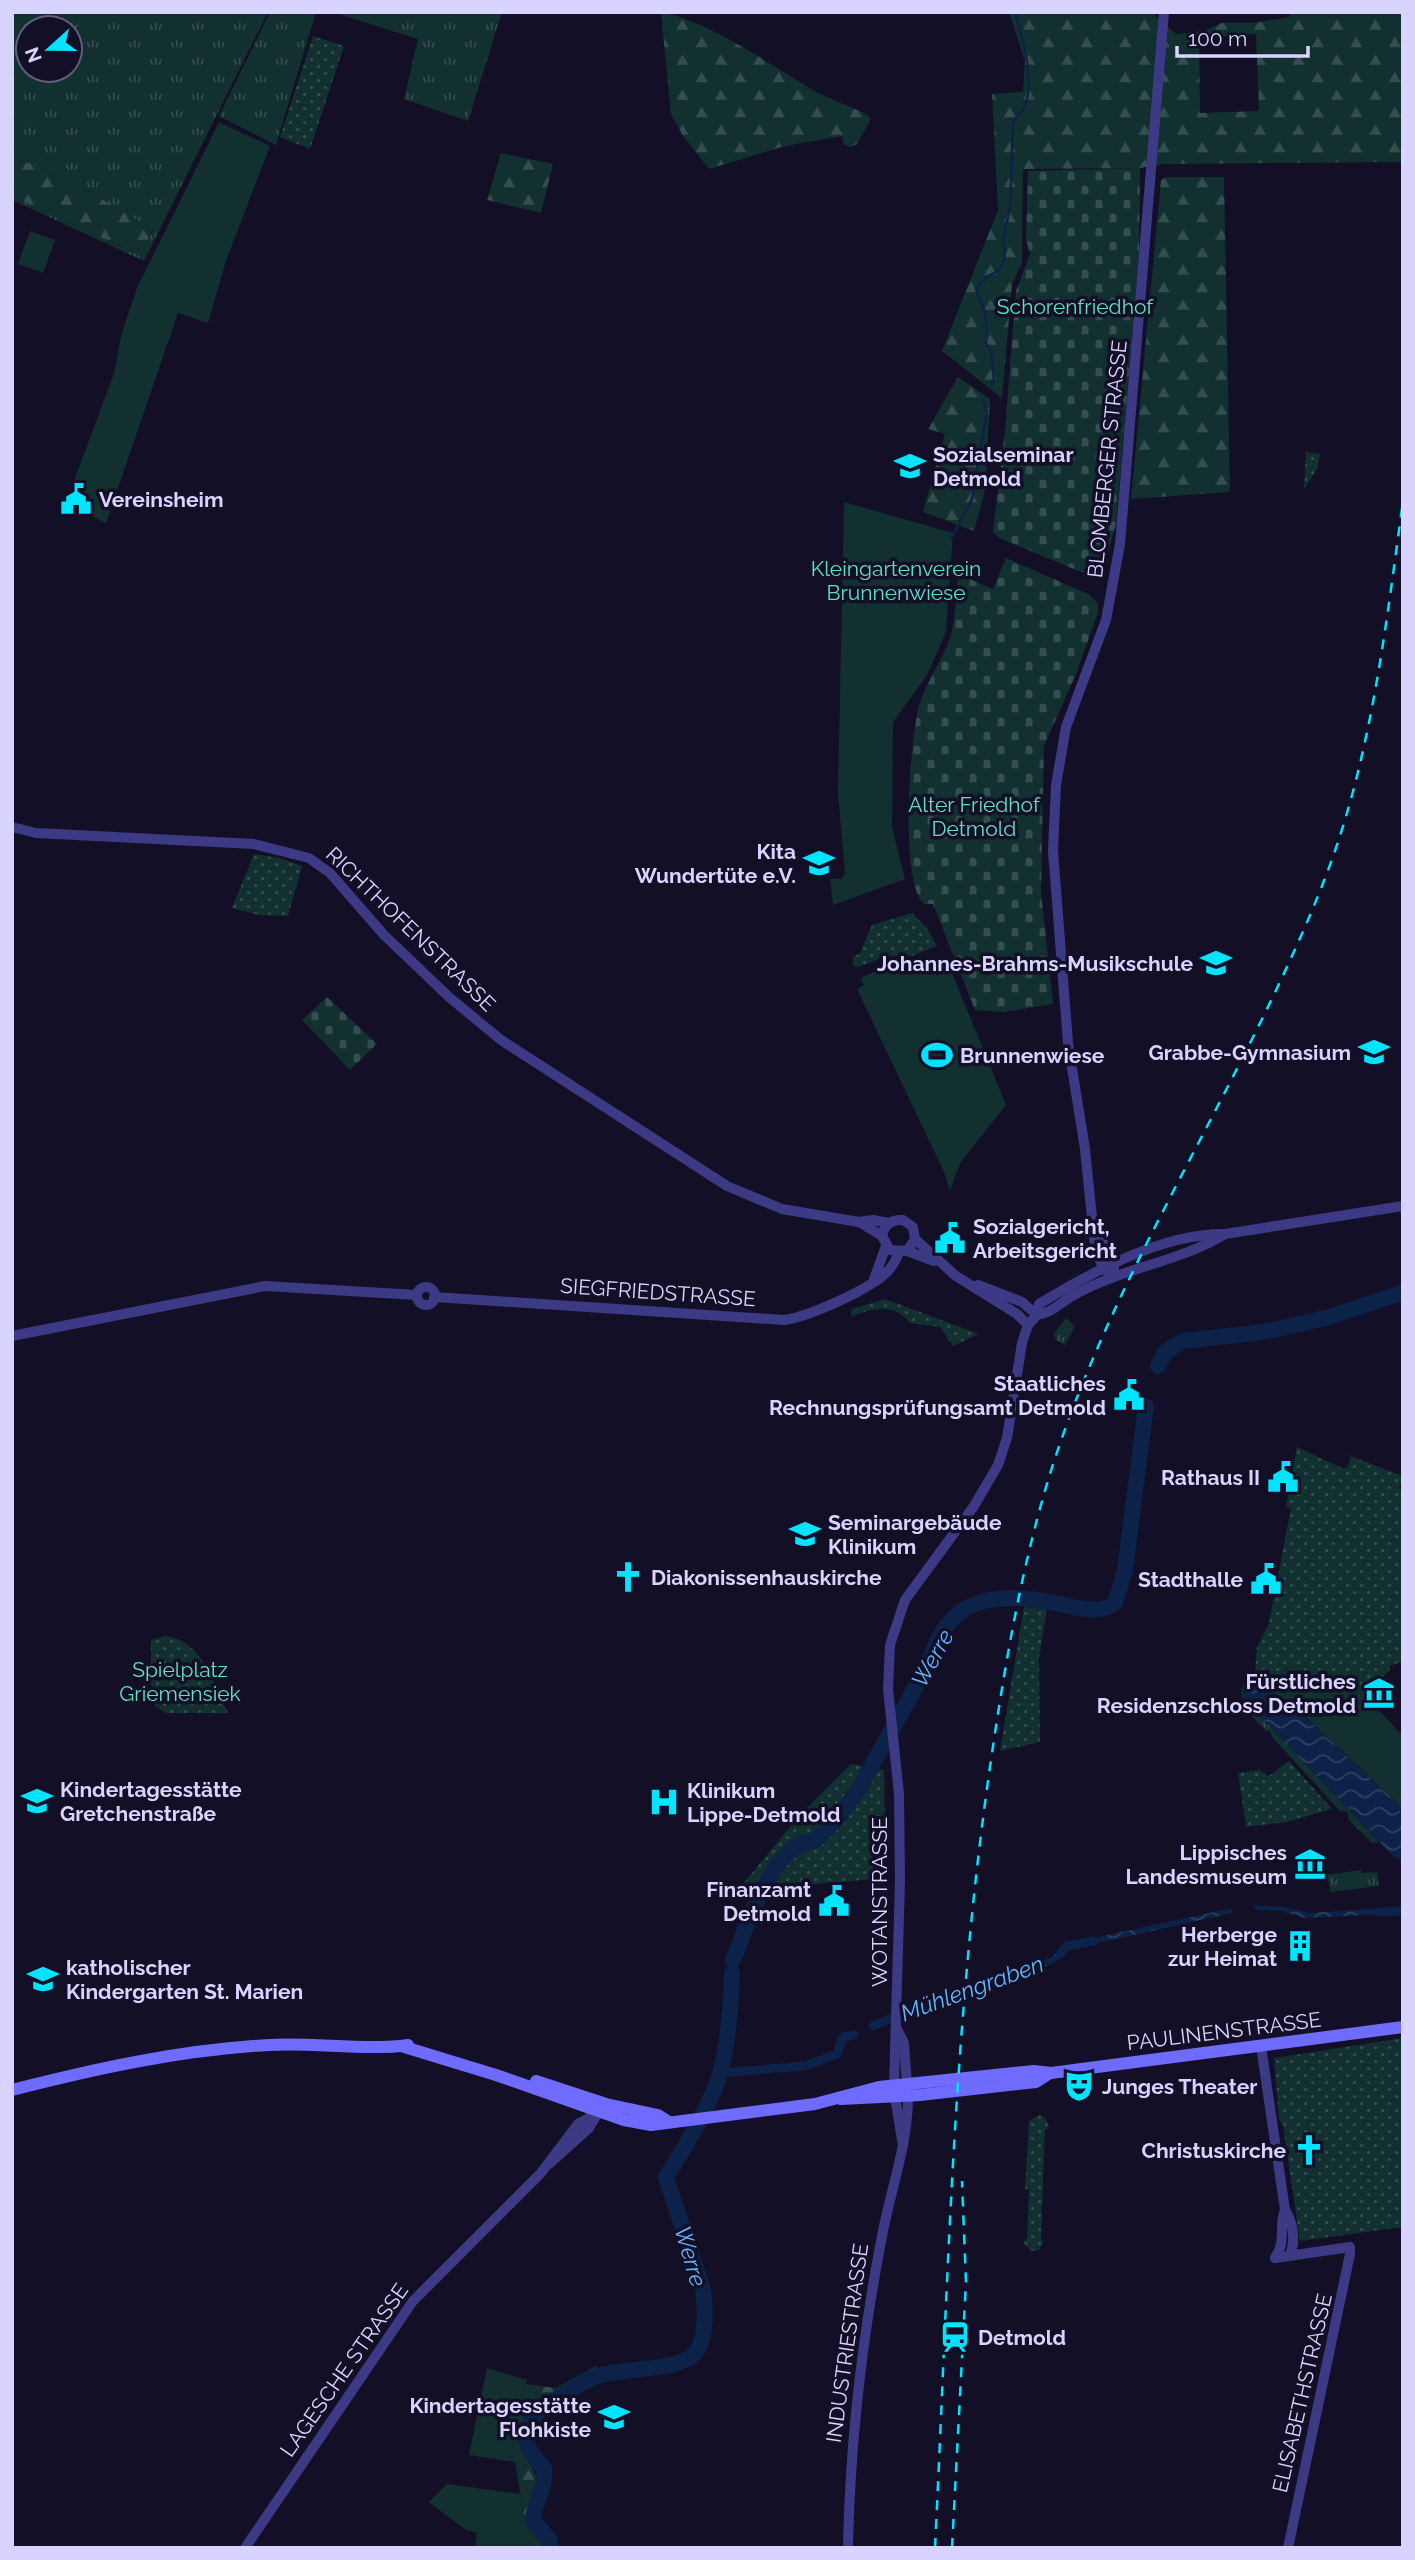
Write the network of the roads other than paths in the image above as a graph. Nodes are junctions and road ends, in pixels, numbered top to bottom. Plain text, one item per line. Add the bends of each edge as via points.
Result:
1 (1164, 12) edge
2 (12, 827) edge
3 (1403, 1206) edge
4 (859, 1222) junction
5 (889, 1223) junction
6 (1225, 1234) junction
7 (915, 1239) junction
8 (884, 1241) junction
9 (903, 1252) junction
10 (939, 1263) junction
11 (1108, 1266) junction
12 (1112, 1277) junction
13 (871, 1283) junction
14 (967, 1284) junction
15 (1037, 1315) junction
16 (1028, 1325) junction
17 (12, 1336) edge
18 (1403, 2026) edge
19 (1262, 2046) junction
20 (12, 2090) edge
21 (901, 2091) junction
22 (603, 2108) junction
23 (1285, 2210) junction
24 (1290, 2255) junction
25 (245, 2548) edge
26 (848, 2548) edge
27 (1287, 2548) edge

1 - 11 street, BLOMBERGER STRASSE via 1120,544 1106,620 1066,727 1055,808 1055,892 1068,1043 1095,1247
2 - 4 street, RICHTHOFENSTRASSE via 36,833 254,844 309,858 330,873 384,935 449,997 501,1040 739,1192 782,1209
3 - 6 street
4 - 5 street, RICHTHOFENSTRASSE
4 - 8 street, RICHTHOFENSTRASSE
5 - 7 street via 907,1221
5 - 8 street
6 - 11 street via 1205,1234
6 - 12 street via 1208,1245
7 - 9 street
7 - 10 street
8 - 9 street
8 - 13 street via 883,1260
9 - 10 street
9 - 13 street, SIEGFRIEDSTRASSE
10 - 14 street
11 - 12 street
11 - 15 street via 1039,1304
12 - 15 street via 1047,1314
13 - 17 street, SIEGFRIEDSTRASSE via 814,1312 784,1320 434,1297 424,1305 417,1295 265,1286
14 - 15 street via 1022,1302
14 - 16 street
15 - 16 street
16 - 21 street, WOTANSTRASSE via 998,1465 899,1610 887,1662 897,1777 900,1922 896,2020
18 - 19 main road, PAULINENSTRASSE
19 - 21 main road, PAULINENSTRASSE
19 - 23 street
20 - 22 main road, PAULINENSTRASSE via 166,2055 270,2045 401,2046
21 - 22 main road, PAULINENSTRASSE via 651,2125
21 - 26 street, INDUSTRIESTRASSE via 903,2146 882,2236 856,2408
22 - 25 street, LAGESCHE STRASSE via 589,2128 413,2301
23 - 24 street via 1293,2238
23 - 24 street via 1282,2248 1275,2258
24 - 27 street, ELISABETHSTRASSE via 1350,2247

